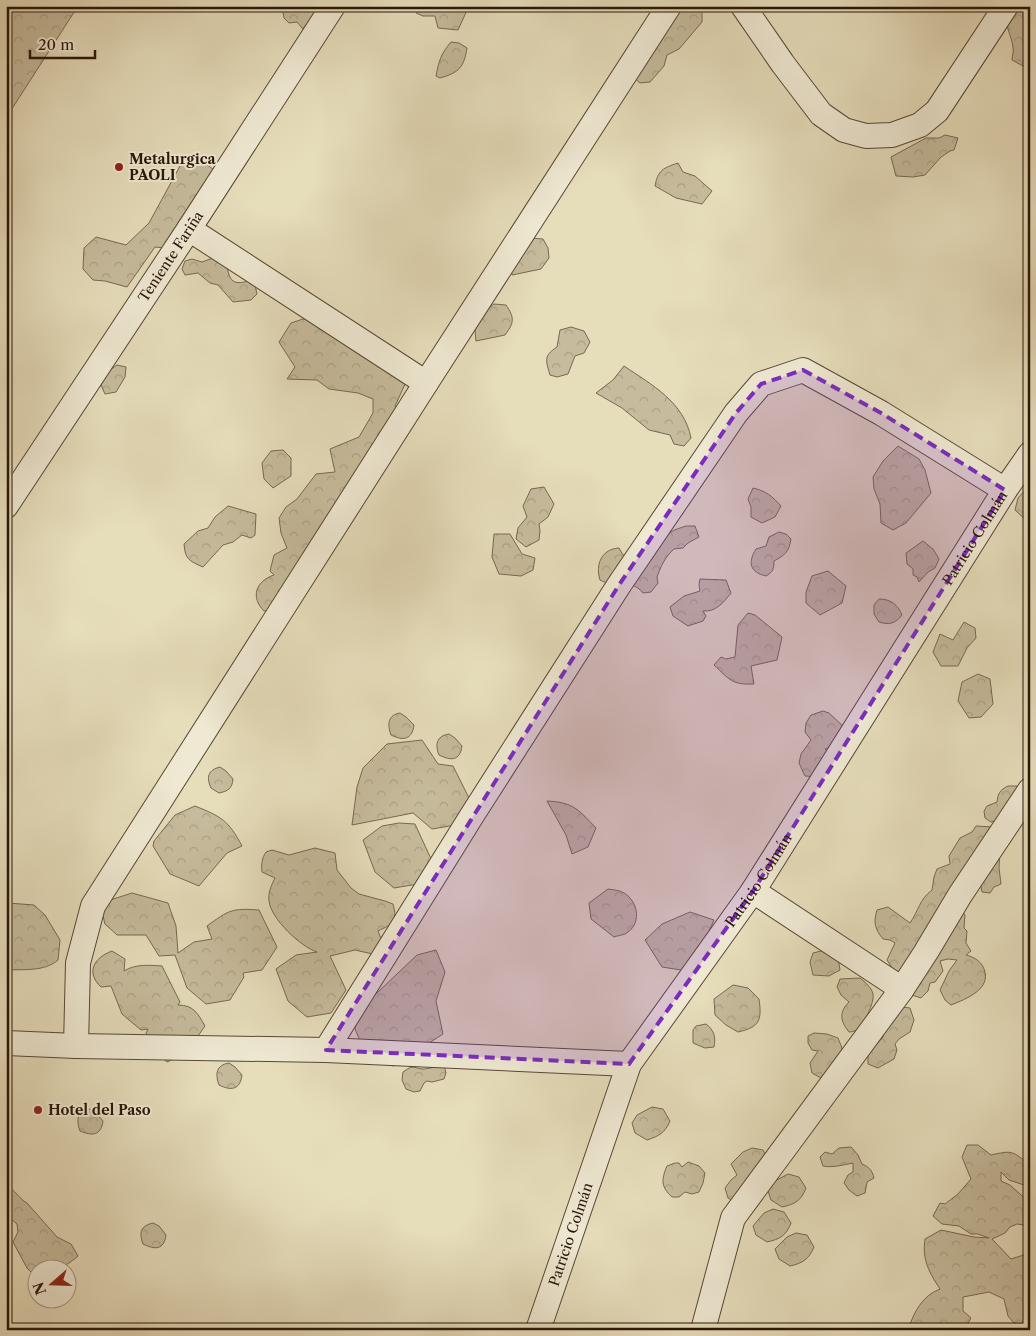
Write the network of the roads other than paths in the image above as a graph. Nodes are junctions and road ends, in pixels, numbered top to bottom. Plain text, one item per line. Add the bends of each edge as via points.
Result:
1 (333, 6) edge
2 (669, 6) edge
3 (743, 6) edge
4 (1006, 6) edge
5 (189, 229) junction
6 (426, 383) junction
7 (1030, 454) edge
8 (1005, 490) junction
9 (6, 506) edge
10 (1030, 790) edge
11 (753, 891) junction
12 (902, 989) junction
13 (6, 1044) edge
14 (76, 1046) junction
15 (326, 1050) junction
16 (629, 1064) junction
17 (538, 1330) edge
18 (704, 1330) edge

1 - 5 street, Teniente Fariña
2 - 6 street
3 - 4 street via 821,114 844,130 866,136 892,135 920,125 937,111
5 - 6 street
5 - 9 street, Teniente Fariña
6 - 14 street via 93,906 78,963
7 - 8 street, Patricio Colmán
8 - 11 street, Patricio Colmán
8 - 15 street via 882,412 803,370 761,384 736,413 619,585
10 - 12 street
11 - 12 street
11 - 16 street, Patricio Colmán
12 - 18 street via 733,1218
13 - 14 street
14 - 15 street
15 - 16 street
16 - 17 street, Patricio Colmán

